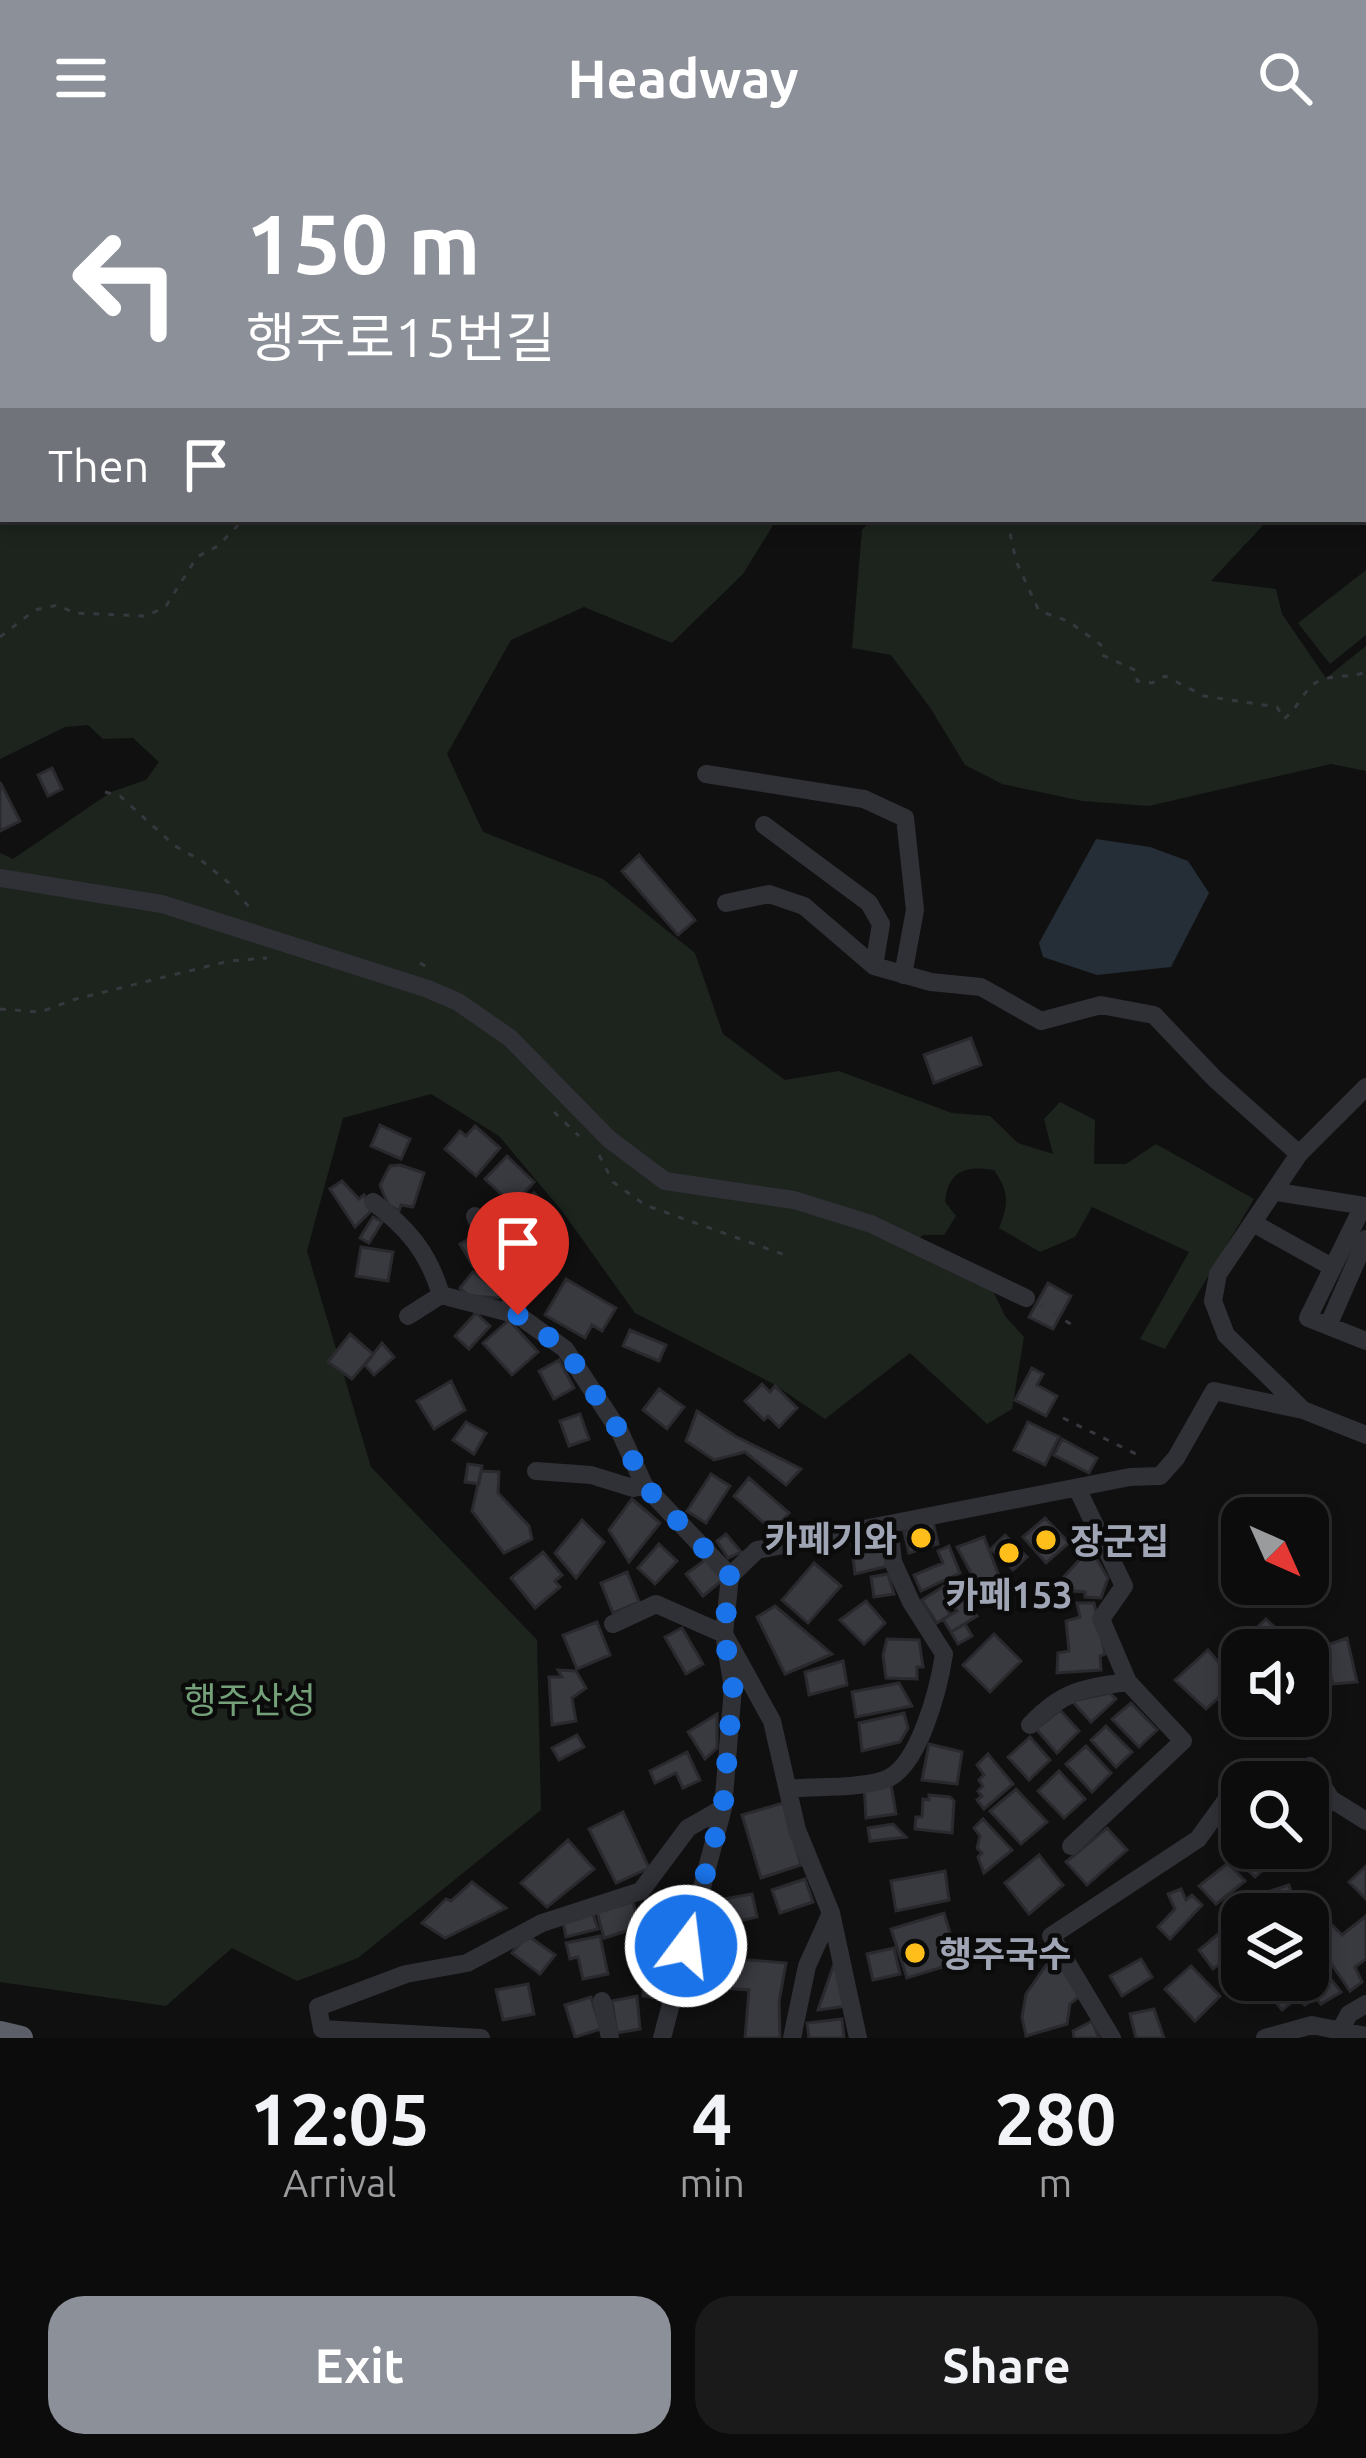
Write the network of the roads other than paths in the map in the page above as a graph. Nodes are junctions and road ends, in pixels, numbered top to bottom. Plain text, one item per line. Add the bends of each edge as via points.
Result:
1 (706, 774) dead end
2 (764, 825) dead end
3 (0, 878) edge
4 (726, 903) dead end
5 (874, 966) junction
6 (903, 975) junction
7 (1366, 1088) edge
8 (1299, 1154) junction
9 (1277, 1192) junction
10 (373, 1202) dead end
11 (1364, 1206) edge
12 (475, 1216) dead end
13 (1253, 1222) junction
14 (1366, 1239) edge
15 (1332, 1267) junction
16 (441, 1294) junction
17 (1026, 1298) road end
18 (518, 1315) junction
19 (408, 1316) dead end
20 (1328, 1326) junction
21 (1366, 1341) edge
22 (1303, 1410) junction
23 (1366, 1435) edge
24 (536, 1471) dead end
25 (644, 1485) junction
26 (1077, 1488) junction
27 (889, 1525) junction
28 (730, 1576) junction
29 (613, 1624) dead end
30 (724, 1634) junction
31 (1128, 1682) junction
32 (1030, 1725) dead end
33 (788, 1789) junction
34 (1329, 1796) edge
35 (1331, 1799) joint
36 (1221, 1807) edge
37 (723, 1808) junction
38 (1366, 1821) edge
39 (1071, 1846) dead end
40 (831, 1913) junction
41 (602, 2001) dead end
42 (1366, 2004) edge
43 (1340, 2031) junction
44 (0, 2033) edge
45 (1366, 2036) edge
46 (21, 2038) edge
47 (481, 2038) edge
48 (610, 2038) edge
49 (662, 2038) edge
50 (792, 2038) edge
51 (858, 2038) edge
52 (1112, 2038) edge
53 (1265, 2038) edge

1 - 6 street via 864,799 905,818 915,910
2 - 5 street via 869,903 881,925
3 - 17 street via 162,904 428,989 510,1038 609,1139 665,1181 794,1200 871,1224
4 - 5 street via 770,894 804,906
5 - 6 street
6 - 8 street via 981,987 1041,1021 1101,1005 1154,1015
7 - 8 street
8 - 9 street
9 - 11 street
9 - 13 street
10 - 16 street via 406,1226
11 - 15 street
12 - 18 street
13 - 15 street
13 - 22 street via 1218,1274 1213,1301 1226,1335
14 - 20 street
15 - 20 street via 1307,1318
16 - 18 street
16 - 19 street
18 - 25 street via 565,1349
20 - 21 street
22 - 23 street
22 - 26 street via 1214,1391 1160,1476
24 - 25 street
25 - 28 street
26 - 27 street
26 - 31 street via 1124,1586 1101,1619
27 - 28 street via 757,1550
27 - 33 street via 910,1602 944,1654 916,1748 884,1780
28 - 30 street
29 - 30 street via 656,1604
30 - 33 street via 772,1720
30 - 37 street via 733,1688
31 - 32 street via 1051,1702
31 - 39 street via 1183,1741
33 - 40 street
34 - 35 street
35 - 38 street
36 - 52 street via 1198,1839 1051,1936
37 - 47 street via 688,1828 641,1891 542,1923 467,1963 406,1974 318,2007 322,2030
37 - 49 street
40 - 50 street via 807,1966
40 - 51 street
41 - 48 street
42 - 43 street
43 - 45 street
43 - 53 street via 1312,2025
44 - 46 highway

